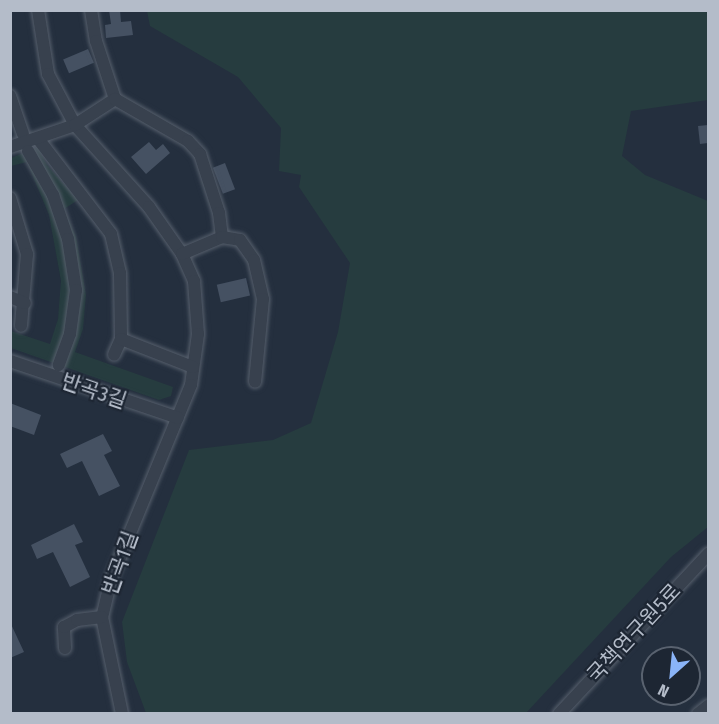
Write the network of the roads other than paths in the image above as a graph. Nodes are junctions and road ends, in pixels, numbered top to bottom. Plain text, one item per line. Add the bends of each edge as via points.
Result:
1 (38, 10) edge
2 (91, 10) edge
3 (10, 96) edge
4 (115, 99) junction
5 (75, 125) junction
6 (23, 135) dead end
7 (39, 140) junction
8 (10, 147) edge
9 (28, 151) dead end
10 (10, 198) edge
11 (15, 223) edge
12 (222, 237) junction
13 (182, 254) junction
14 (10, 297) edge
15 (25, 303) junction
16 (21, 326) dead end
17 (121, 339) junction
18 (114, 355) dead end
19 (10, 361) edge
20 (59, 365) dead end
21 (193, 367) junction
22 (255, 382) dead end
23 (178, 418) junction
24 (708, 554) edge
25 (102, 617) junction
26 (64, 648) dead end
27 (708, 706) edge
28 (122, 714) edge
29 (559, 714) edge
30 (698, 714) edge

1 - 5 street, 반곡1길 via 48,74
2 - 4 street via 96,41
3 - 6 street
4 - 5 street
4 - 12 street via 188,141 200,154 219,213
5 - 7 street
5 - 13 street, 반곡1길 via 121,173
7 - 8 street
7 - 17 street via 111,234 120,273
9 - 20 street via 53,195 68,239 75,280 70,334
10 - 11 street
11 - 15 street via 27,254
12 - 13 street
12 - 22 street via 240,240 259,276 261,339
13 - 21 street, 반곡1길 via 194,281 198,316
14 - 15 street
15 - 16 street
17 - 18 street
17 - 21 street
19 - 23 street, 반곡3길
21 - 23 street, 반곡1길 via 191,385
23 - 25 street, 반곡1길 via 111,579
24 - 29 street, 국책연구원5로
25 - 26 street via 77,620 64,627
25 - 28 street, 반곡1길
27 - 30 street

